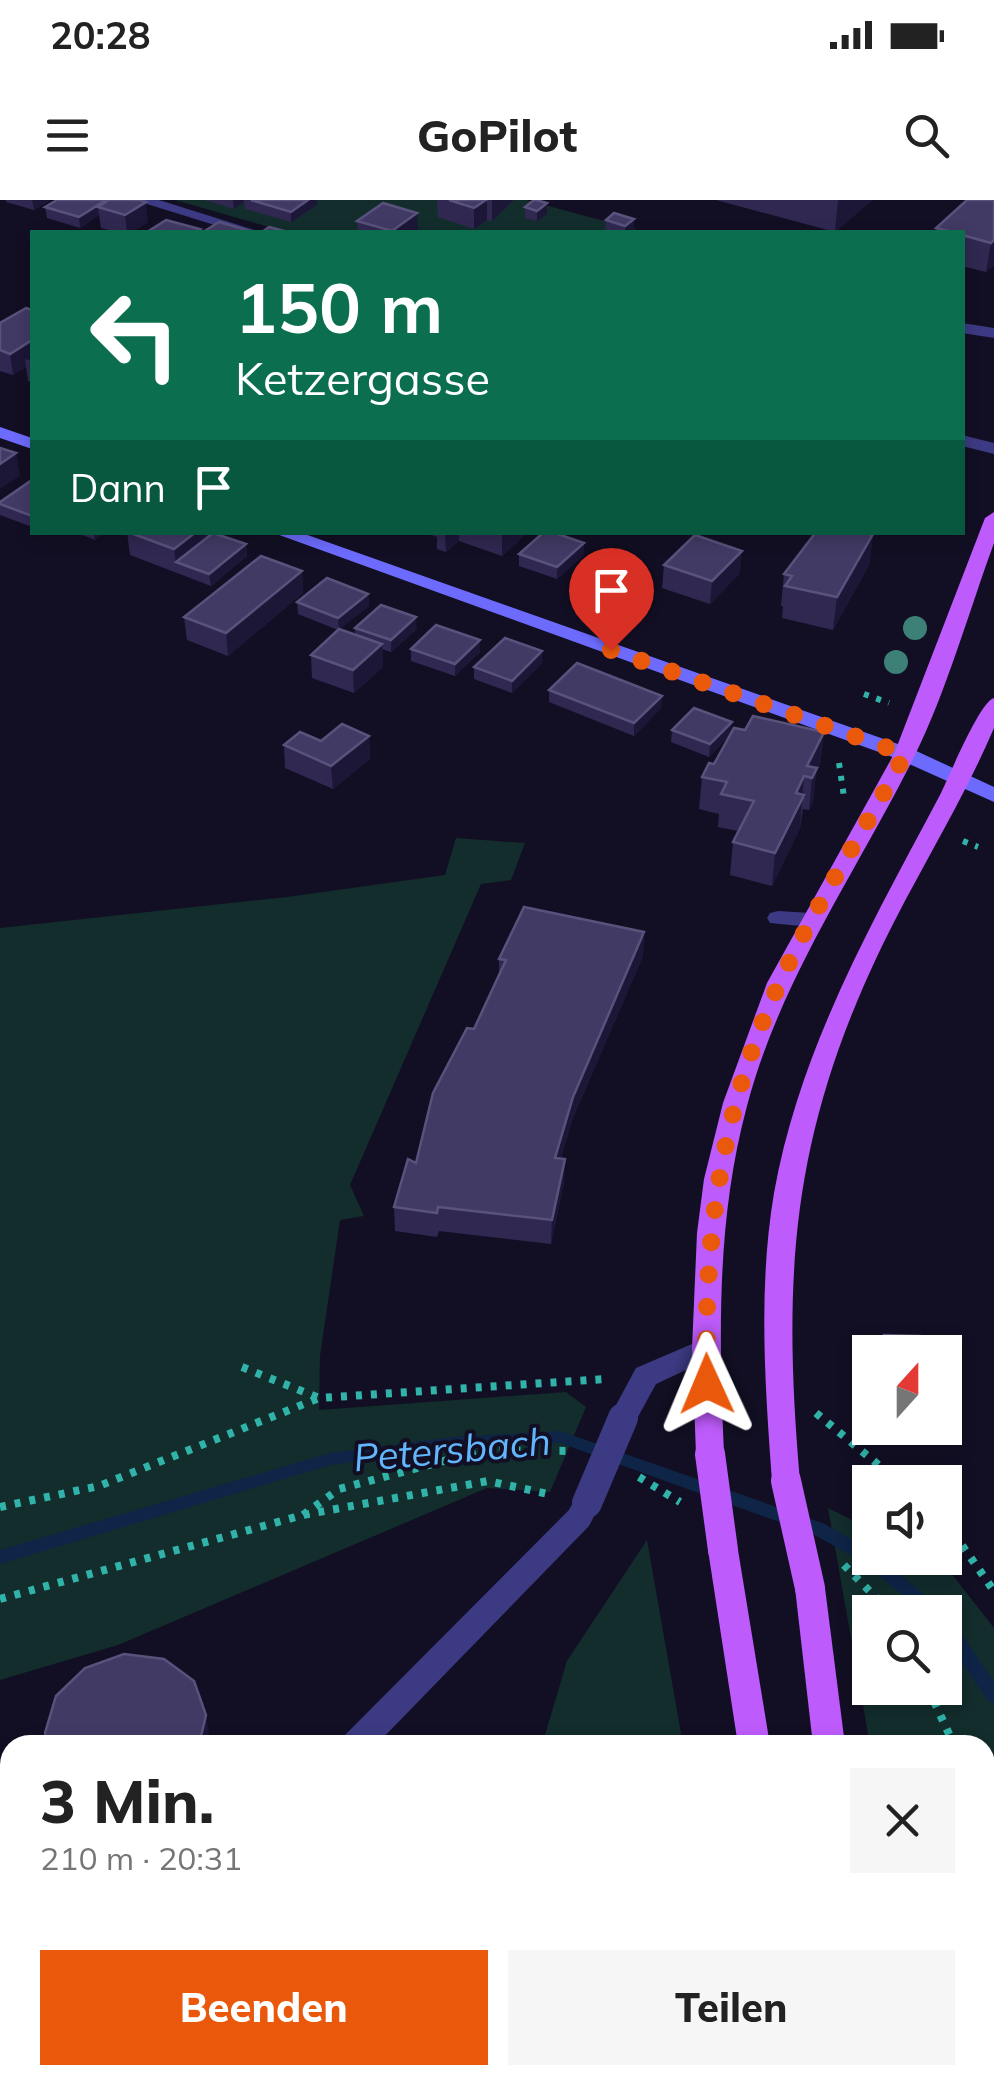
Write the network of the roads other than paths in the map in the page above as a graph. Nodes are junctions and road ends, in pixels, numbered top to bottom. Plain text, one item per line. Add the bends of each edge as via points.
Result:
1 (142, 200) edge
2 (246, 230) edge
3 (965, 328) edge
4 (994, 333) edge
5 (0, 432) edge
6 (965, 441) edge
7 (30, 443) edge
8 (994, 449) edge
9 (994, 518) edge
10 (288, 535) edge
11 (994, 704) edge
12 (905, 754) junction
13 (962, 780) junction
14 (994, 795) edge
15 (778, 918) dead end
16 (811, 920) junction
17 (706, 1349) junction
18 (366, 1735) edge
19 (752, 1735) edge
20 (828, 1735) edge

1 - 2 street
3 - 4 street
5 - 7 main road
6 - 8 street
9 - 12 main road
10 - 12 main road
11 - 13 main road
12 - 13 main road
12 - 16 main road
13 - 14 main road
13 - 20 main road, bridge via 868,951 818,1078 782,1227 778,1382 786,1481 810,1588
15 - 16 street
16 - 17 main road via 759,1032 723,1147 710,1232
17 - 18 street, bridge via 646,1376 578,1518
17 - 19 main road, bridge via 710,1454

